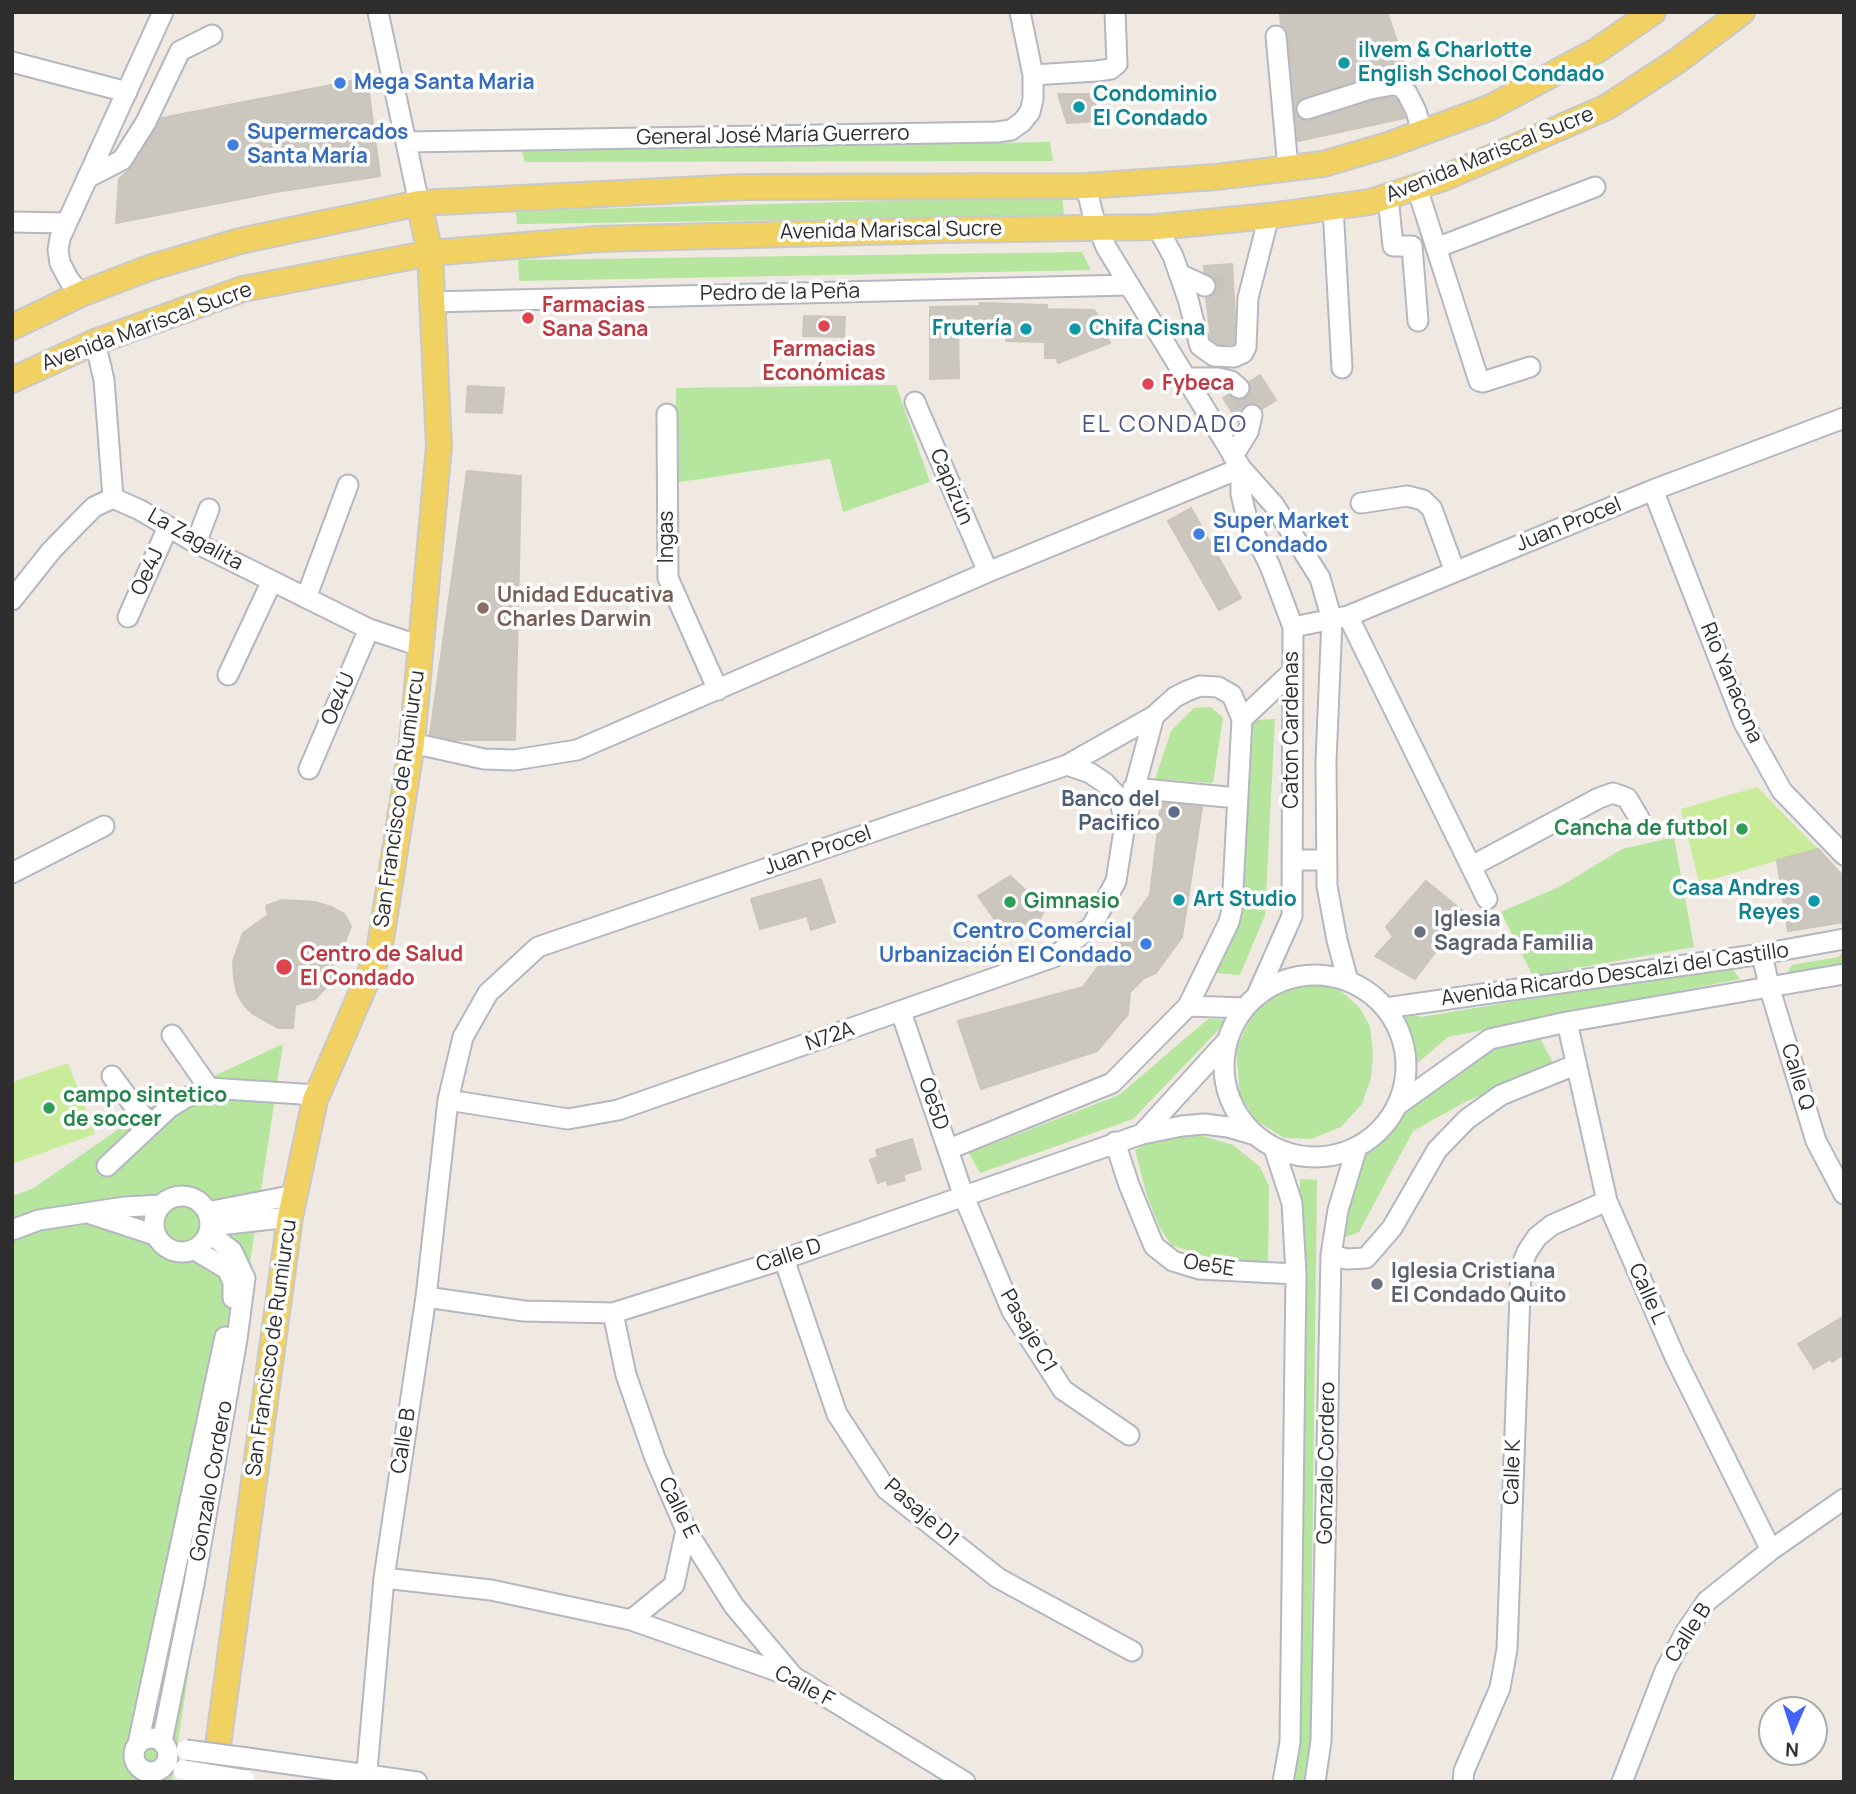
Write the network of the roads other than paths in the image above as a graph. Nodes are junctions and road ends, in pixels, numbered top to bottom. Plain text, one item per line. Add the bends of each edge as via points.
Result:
1 (378, 12) edge
2 (1020, 12) edge
3 (1115, 12) edge
4 (1653, 12) edge
5 (1742, 12) edge
6 (162, 13) edge
7 (212, 35) dead end
8 (1276, 36) dead end
9 (12, 62) edge
10 (1033, 75) junction
11 (127, 92) junction
12 (1307, 110) dead end
13 (1422, 132) junction
14 (407, 142) junction
15 (1288, 168) junction
16 (87, 178) junction
17 (1086, 186) junction
18 (1595, 187) dead end
19 (1417, 188) junction
20 (1388, 197) junction
21 (419, 203) junction
22 (1333, 207) junction
23 (1269, 216) junction
24 (12, 222) edge
25 (66, 223) junction
26 (1098, 227) junction
27 (1157, 227) junction
28 (1436, 247) junction
29 (430, 253) junction
30 (1180, 274) junction
31 (1252, 278) junction
32 (1129, 285) junction
33 (1205, 286) tunnel mouth
34 (1233, 286) tunnel mouth
35 (81, 294) junction
36 (431, 302) junction
37 (1418, 321) dead end
38 (12, 327) edge
39 (95, 342) junction
40 (1530, 367) dead end
41 (1342, 368) dead end
42 (1186, 378) junction
43 (12, 380) edge
44 (1239, 388) dead end
45 (915, 402) dead end
46 (667, 414) dead end
47 (1252, 415) tunnel mouth
48 (1844, 418) edge
49 (1237, 462) junction
50 (348, 485) dead end
51 (1653, 490) junction
52 (113, 498) junction
53 (1362, 503) dead end
54 (209, 509) dead end
55 (168, 527) junction
56 (196, 543) junction
57 (988, 572) junction
58 (1455, 572) junction
59 (272, 580) junction
60 (306, 598) junction
61 (12, 600) edge
62 (128, 617) dead end
63 (1340, 618) junction
64 (1293, 628) junction
65 (369, 629) junction
66 (419, 646) junction
67 (1292, 672) junction
68 (228, 675) dead end
69 (718, 690) junction
70 (1154, 716) junction
71 (1242, 719) junction
72 (412, 743) junction
73 (1292, 761) junction
74 (1326, 761) junction
75 (1067, 765) junction
76 (309, 769) dead end
77 (1133, 788) junction
78 (1237, 798) junction
79 (1639, 818) dead end
80 (1125, 824) junction
81 (104, 826) dead end
82 (1844, 855) edge
83 (1292, 860) junction
84 (1327, 860) junction
85 (1472, 866) junction
86 (12, 873) edge
87 (1487, 899) dead end
88 (1844, 939) edge
89 (1762, 954) junction
90 (1844, 974) edge
91 (1348, 981) junction
92 (1769, 986) junction
93 (1251, 1001) junction
94 (1188, 1006) junction
95 (1386, 1008) junction
96 (901, 1012) junction
97 (1567, 1022) junction
98 (172, 1035) dead end
99 (1226, 1042) junction
100 (1575, 1065) junction
101 (112, 1076) dead end
102 (209, 1088) junction
103 (317, 1095) junction
104 (448, 1100) junction
105 (1399, 1104) junction
106 (155, 1121) junction
107 (1142, 1134) junction
108 (1255, 1135) junction
109 (1115, 1142) junction
110 (1357, 1147) junction
111 (1274, 1148) junction
112 (949, 1149) junction
113 (107, 1166) dead end
114 (1844, 1194) edge
115 (964, 1197) junction
116 (1607, 1201) junction
117 (161, 1205) junction
118 (292, 1206) junction
119 (87, 1213) junction
120 (209, 1223) junction
121 (12, 1230) edge
122 (155, 1235) junction
123 (195, 1250) junction
124 (1331, 1255) junction
125 (783, 1259) junction
126 (1296, 1274) junction
127 (426, 1297) junction
128 (613, 1313) junction
129 (1129, 1436) dead end
130 (1844, 1499) edge
131 (686, 1530) junction
132 (1771, 1550) junction
133 (384, 1578) junction
134 (171, 1580) junction
135 (194, 1584) junction
136 (631, 1620) junction
137 (1132, 1651) dead end
138 (794, 1677) junction
139 (168, 1761) edge
140 (135, 1763) edge
141 (366, 1778) edge
142 (249, 1781) edge
143 (214, 1782) edge
144 (417, 1782) edge
145 (965, 1782) edge
146 (1283, 1782) edge
147 (1315, 1782) edge
148 (1463, 1782) edge
149 (1622, 1782) edge

1 - 14 street, San Francisco de Rumiurcu
2 - 10 street, General José María Guerrero
3 - 10 street via 1117,64 1111,69
4 - 13 main road, Avenida Mariscal Sucre via 1596,51 1489,108
5 - 19 main road, Avenida Mariscal Sucre via 1607,107
6 - 11 street
7 - 16 street via 180,51 122,160
8 - 15 street
9 - 11 street
10 - 14 street, General José María Guerrero via 1030,112 1011,130 997,132
11 - 16 street
12 - 13 street via 1370,89 1400,86 1416,111
13 - 15 main road, Avenida Mariscal Sucre via 1323,164
14 - 21 street, San Francisco de Rumiurcu
15 - 17 main road, Avenida Mariscal Sucre
16 - 25 street
17 - 21 main road, Avenida Mariscal Sucre via 744,187
17 - 26 street, Caton Cardenas
18 - 28 street
19 - 20 main road, Avenida Mariscal Sucre
19 - 28 street
20 - 22 main road, Avenida Mariscal Sucre
20 - 37 street via 1392,246 1412,246
21 - 29 main road, San Francisco de Rumiurcu
21 - 35 main road, Avenida Mariscal Sucre via 240,242 149,268
22 - 23 main road, Avenida Mariscal Sucre
22 - 41 street
23 - 27 main road, Avenida Mariscal Sucre
23 - 31 street
24 - 25 street
25 - 35 street via 58,250 60,263
26 - 27 main road, Avenida Mariscal Sucre
26 - 29 main road, Avenida Mariscal Sucre via 598,239
26 - 32 street, Caton Cardenas
27 - 30 street
28 - 40 street via 1479,381
29 - 36 main road, San Francisco de Rumiurcu
29 - 39 main road, Avenida Mariscal Sucre via 243,289
30 - 31 street via 1200,346 1214,356 1227,357 1240,355 1246,347
30 - 33 street
31 - 34 street
32 - 36 street, Pedro de la Peña
32 - 42 street, Caton Cardenas
35 - 38 main road, Avenida Mariscal Sucre
36 - 66 main road, San Francisco de Rumiurcu via 439,446
39 - 43 main road, Avenida Mariscal Sucre
39 - 52 street via 104,380
42 - 44 street via 1218,378
42 - 49 street, Caton Cardenas
45 - 57 street, Capizún
46 - 69 street, Ingas via 667,578
47 - 49 street
48 - 51 street, Juan Procel
49 - 57 street
49 - 63 street, Caton Cardenas via 1274,505
49 - 64 street, Caton Cardenas via 1247,519
50 - 60 street
51 - 58 street, Juan Procel
51 - 82 street, Rio Yanacona via 1744,723 1782,791
52 - 55 street, La Zagalita
52 - 61 street via 80,521
53 - 58 street via 1406,496 1423,500 1432,509
54 - 56 street
55 - 56 street, La Zagalita
55 - 62 street, Oe4J
56 - 59 street, La Zagalita
57 - 69 street
58 - 63 street, Juan Procel
59 - 60 street, La Zagalita
59 - 68 street
60 - 65 street, La Zagalita
63 - 64 street, Juan Procel
63 - 74 street, Caton Cardenas
63 - 85 street, Caton Cardenas
64 - 67 street, Caton Cardenas
65 - 66 street, La Zagalita
65 - 76 street, Oe4U
66 - 72 main road, San Francisco de Rumiurcu
67 - 71 street
67 - 73 street, Caton Cardenas
69 - 72 street via 577,750 513,761
70 - 71 street, Juan Procel via 1175,697 1200,687 1218,687 1232,695
70 - 75 street, Juan Procel
70 - 77 street, N72A
71 - 78 street
72 - 103 main road, San Francisco de Rumiurcu via 379,952
73 - 74 street
73 - 83 street, Caton Cardenas
74 - 84 street, Caton Cardenas
75 - 80 street, N72A via 1105,783 1119,798
75 - 104 street, Juan Procel via 538,947 488,992 463,1037
77 - 78 street
77 - 80 street, N72A
78 - 94 street via 1229,922
79 - 85 street via 1627,799 1613,793
80 - 96 street, N72A via 1116,881 1092,926 1054,957
81 - 86 street
83 - 84 street
83 - 93 street, Caton Cardenas via 1292,916
84 - 91 street, Caton Cardenas via 1328,889
85 - 87 street, Caton Cardenas
88 - 89 street, Avenida Ricardo Descalzi del Castillo
89 - 92 street, Calle Q
89 - 95 street, Avenida Ricardo Descalzi del Castillo
90 - 92 street, Avenida Ricardo Descalzi del Castillo
91 - 93 street via 1306,975 1280,981
91 - 95 street via 1366,989
92 - 97 street, Avenida Ricardo Descalzi del Castillo
92 - 114 street, Calle Q via 1816,1141
93 - 94 street
93 - 99 street
94 - 112 street via 1112,1083
95 - 105 street via 1404,1043 1407,1074
96 - 104 street, N72A via 618,1110 568,1119
96 - 112 street, Oe5D
97 - 100 street, Calle L
97 - 105 street, Avenida Ricardo Descalzi del Castillo via 1490,1039
98 - 102 street
99 - 107 street
99 - 108 street via 1224,1076 1233,1109
100 - 116 street, Calle L
100 - 124 street via 1501,1095 1467,1119 1437,1150 1392,1228 1366,1258
101 - 106 street via 134,1107
102 - 103 street
102 - 106 street via 185,1098
103 - 118 main road, San Francisco de Rumiurcu
104 - 127 street, Calle B
105 - 110 street via 1382,1129
106 - 113 street
107 - 108 street, Calle D via 1204,1124
107 - 109 street, Calle D
108 - 111 street
109 - 115 street, Calle D
109 - 126 street, Oe5E via 1154,1246 1173,1261 1199,1269
110 - 111 street via 1330,1156 1301,1156
110 - 124 street, Gonzalo Cordero via 1338,1210
111 - 126 street, Gonzalo Cordero via 1292,1203
112 - 115 street, Oe5D
115 - 125 street, Calle D
115 - 129 street, Pasaje C1 via 1012,1311 1063,1390
116 - 132 street, Calle L via 1675,1357
116 - 148 street, Calle K via 1552,1225 1537,1237 1521,1267 1507,1648 1500,1688
117 - 119 street
117 - 120 street via 170,1198 191,1198 201,1203
117 - 122 street via 155,1214
118 - 120 street
118 - 143 main road, San Francisco de Rumiurcu
119 - 121 street via 39,1220
119 - 122 street
120 - 123 street
120 - 135 street, Gonzalo Cordero via 232,1251 244,1278
122 - 123 street via 172,1251
123 - 134 street, Gonzalo Cordero via 227,1269 234,1296
124 - 147 street, Gonzalo Cordero via 1321,1741
125 - 128 street, Calle D
125 - 137 street, Pasaje D1 via 838,1414 886,1489 998,1578
126 - 146 street, Gonzalo Cordero via 1290,1742
127 - 128 street, Calle D via 524,1311
127 - 133 street, Calle B
128 - 131 street, Calle E via 626,1375
130 - 132 street, Calle B
131 - 136 street via 674,1585
131 - 138 street, Calle E via 734,1606
132 - 149 street, Calle B via 1707,1601 1685,1633 1665,1671
133 - 136 street, Calle F via 491,1590
133 - 141 street, Calle B
134 - 135 street
134 - 140 street, Gonzalo Cordero
135 - 139 street, Gonzalo Cordero
136 - 138 street, Calle F
138 - 145 street, Calle F
139 - 140 street via 145,1771
139 - 140 street via 150,1738
139 - 141 street, bridge via 247,1758
139 - 142 street, bridge
141 - 144 street

